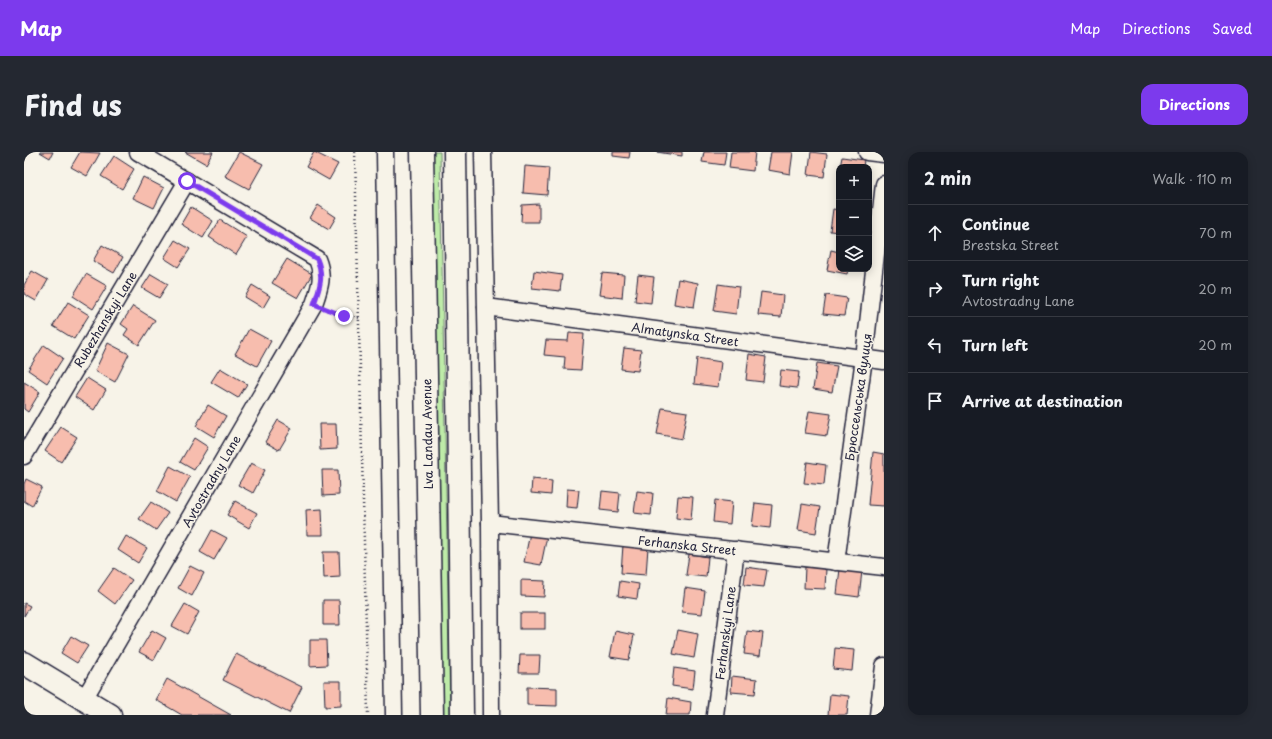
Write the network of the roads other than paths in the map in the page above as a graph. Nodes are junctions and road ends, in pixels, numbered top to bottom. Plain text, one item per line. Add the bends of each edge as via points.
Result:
1 (138, 152) edge
2 (385, 152) edge
3 (422, 152) edge
4 (455, 152) edge
5 (483, 152) edge
6 (867, 152) edge
7 (884, 154) edge
8 (187, 181) junction
9 (884, 184) edge
10 (486, 307) junction
11 (864, 358) junction
12 (884, 361) edge
13 (24, 456) edge
14 (490, 523) junction
15 (736, 550) junction
16 (836, 562) junction
17 (884, 567) edge
18 (24, 663) edge
19 (884, 666) edge
20 (84, 699) junction
21 (110, 715) edge
22 (394, 715) edge
23 (432, 715) edge
24 (462, 715) edge
25 (490, 715) edge
26 (715, 715) edge
27 (878, 715) edge

1 - 8 street
2 - 22 street
3 - 23 main road, Lva Landau Avenue
4 - 24 main road
5 - 10 street
6 - 7 street
8 - 13 street, Rubezhanskyi Lane
8 - 20 street, Avtostradny Lane via 317,259 322,280 314,304
9 - 11 street, Брюссельська вулиця
10 - 11 street, Almatynska Street
10 - 14 street
11 - 12 street, Almatynska Street
11 - 16 street, Брюссельська вулиця
14 - 15 street, Ferhanska Street
14 - 25 street
15 - 16 street, Ferhanska Street
15 - 26 street, Ferhanskyi Lane
16 - 17 street, Ferhanska Street
18 - 20 main road
19 - 27 street
20 - 21 main road

